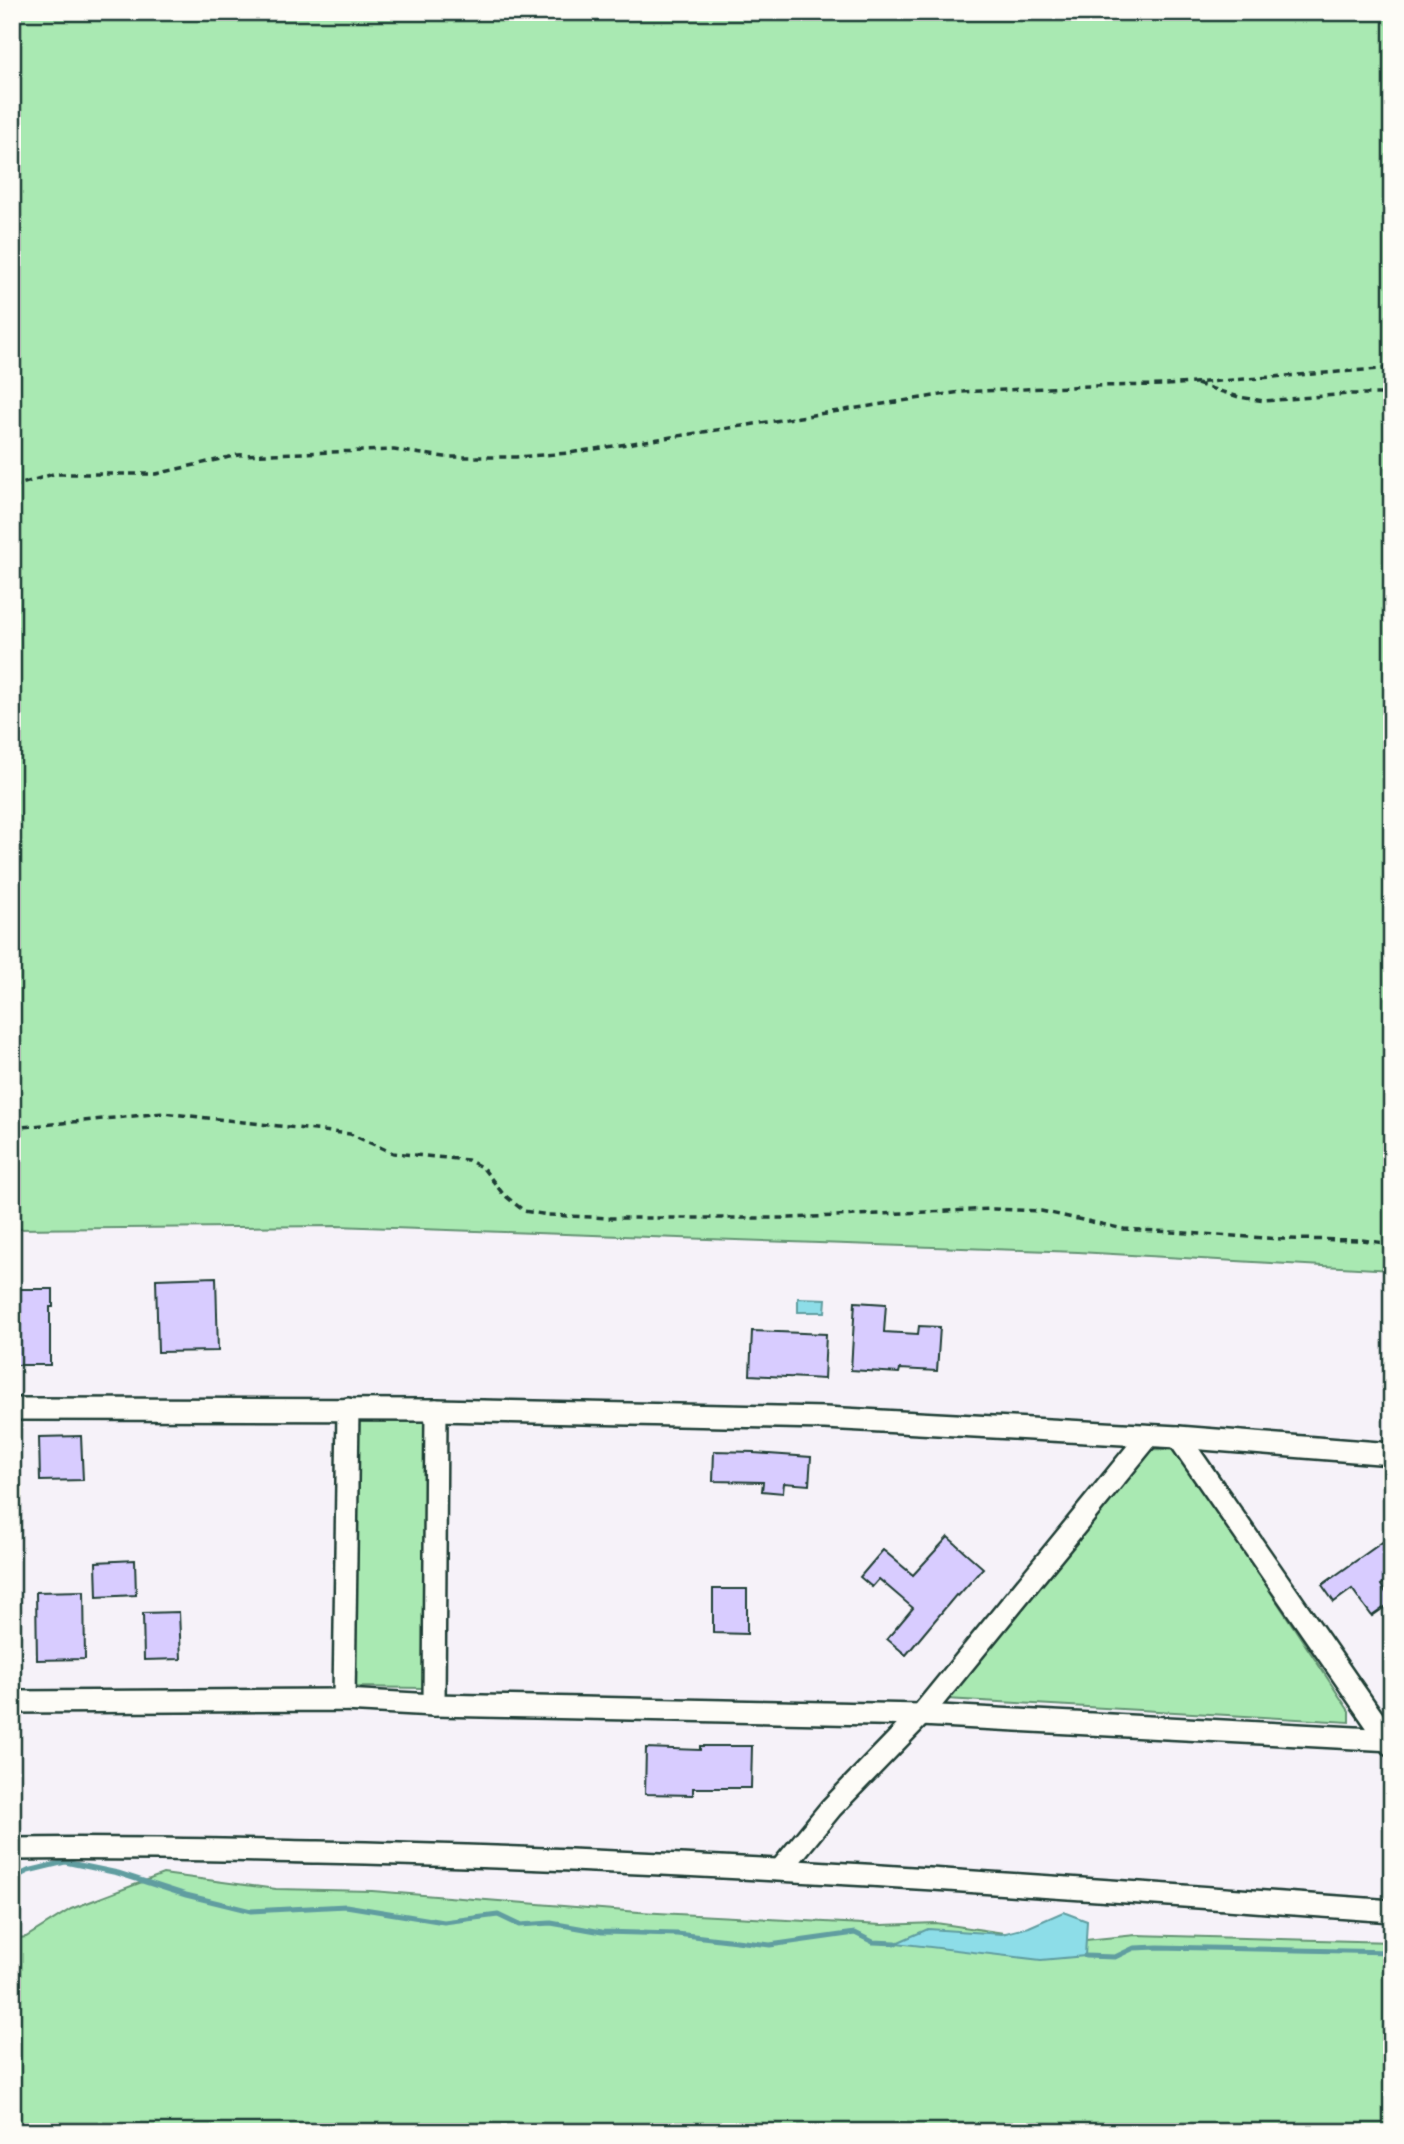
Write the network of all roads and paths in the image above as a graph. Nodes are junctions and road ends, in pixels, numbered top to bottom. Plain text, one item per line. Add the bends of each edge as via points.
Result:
1 (1392, 368) edge
2 (1193, 383) junction
3 (1392, 394) edge
4 (12, 487) edge
5 (12, 1128) edge
6 (1392, 1244) edge
7 (12, 1409) edge
8 (348, 1409) junction
9 (436, 1410) junction
10 (1148, 1437) junction
11 (1178, 1437) junction
12 (1392, 1454) edge
13 (344, 1700) junction
14 (12, 1702) edge
15 (434, 1705) junction
16 (921, 1715) junction
17 (1390, 1742) edge
18 (12, 1849) edge
19 (781, 1869) junction
20 (1392, 1911) edge

1 - 2 path
2 - 3 path via 1264,401
2 - 4 path via 960,392 569,453 444,457 394,450 238,455 156,474 53,474
5 - 6 path via 164,1113 349,1135 393,1153 468,1160 483,1168 524,1211 548,1215 789,1217 993,1209 1041,1211 1124,1229
7 - 8 street
8 - 9 street
8 - 13 street
9 - 10 street via 825,1418
9 - 15 street
10 - 11 street
10 - 16 street
11 - 12 street
11 - 17 street
13 - 14 street
13 - 15 street
15 - 16 street
16 - 17 street
16 - 19 street via 831,1808
18 - 19 street via 476,1855
19 - 20 street

